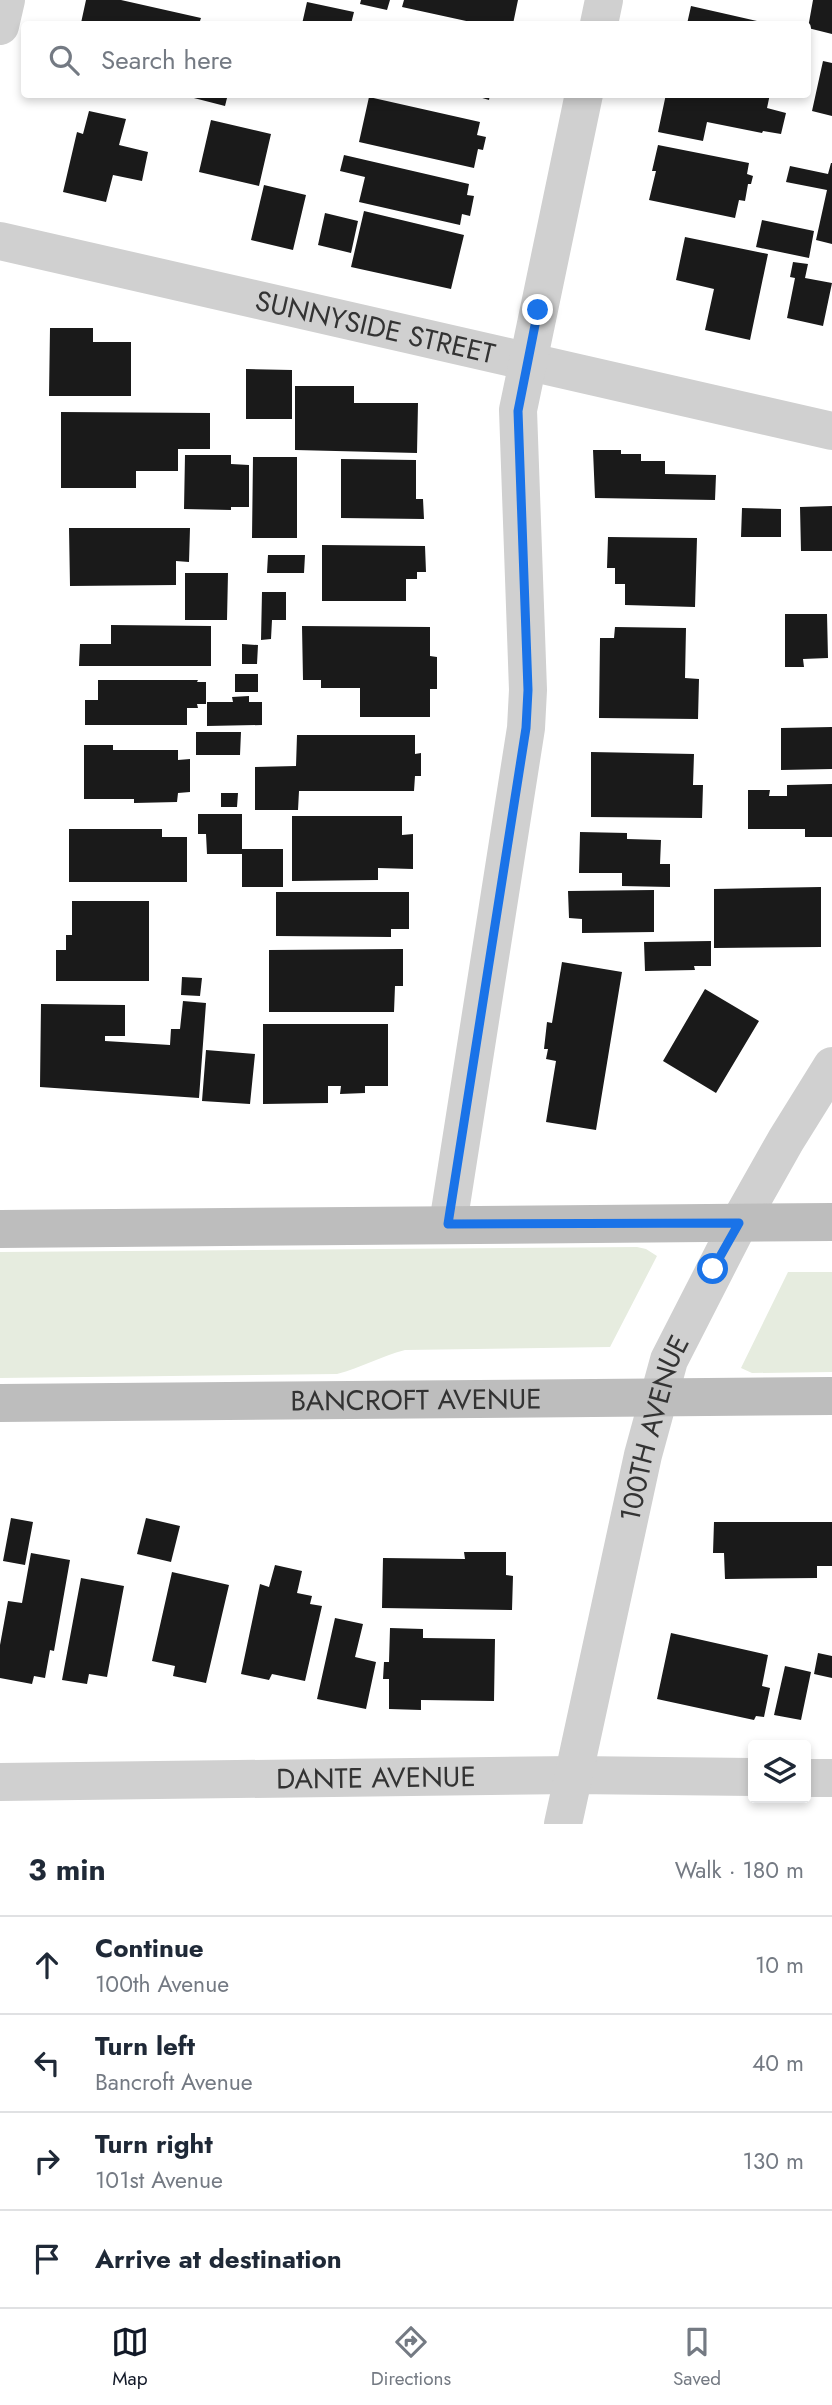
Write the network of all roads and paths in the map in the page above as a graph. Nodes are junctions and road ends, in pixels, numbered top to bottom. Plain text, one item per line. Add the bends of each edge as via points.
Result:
1 (6, 0) edge
2 (604, 0) edge
3 (600, 21) edge
4 (0, 26) edge
5 (583, 98) edge
6 (0, 241) edge
7 (527, 361) junction
8 (832, 431) edge
9 (832, 1066) edge
10 (832, 1222) edge
11 (739, 1223) junction
12 (448, 1224) junction
13 (0, 1229) edge
14 (832, 1396) edge
15 (657, 1397) junction
16 (0, 1403) edge
17 (573, 1775) junction
18 (748, 1777) edge
19 (811, 1778) edge
20 (832, 1778) edge
21 (0, 1782) edge
22 (563, 1824) edge

1 - 4 street
2 - 3 street
5 - 7 street
6 - 7 street, SUNNYSIDE STREET
7 - 8 street, SUNNYSIDE STREET
7 - 12 street via 518,411 526,728
9 - 11 street, 100TH AVENUE
10 - 11 main road
11 - 12 main road
11 - 15 street, 100TH AVENUE via 668,1360
12 - 13 main road
14 - 15 main road, BANCROFT AVENUE
15 - 16 main road, BANCROFT AVENUE
15 - 17 street, 100TH AVENUE
17 - 18 street, DANTE AVENUE
17 - 21 street, DANTE AVENUE
17 - 22 street, 100TH AVENUE
19 - 20 street

